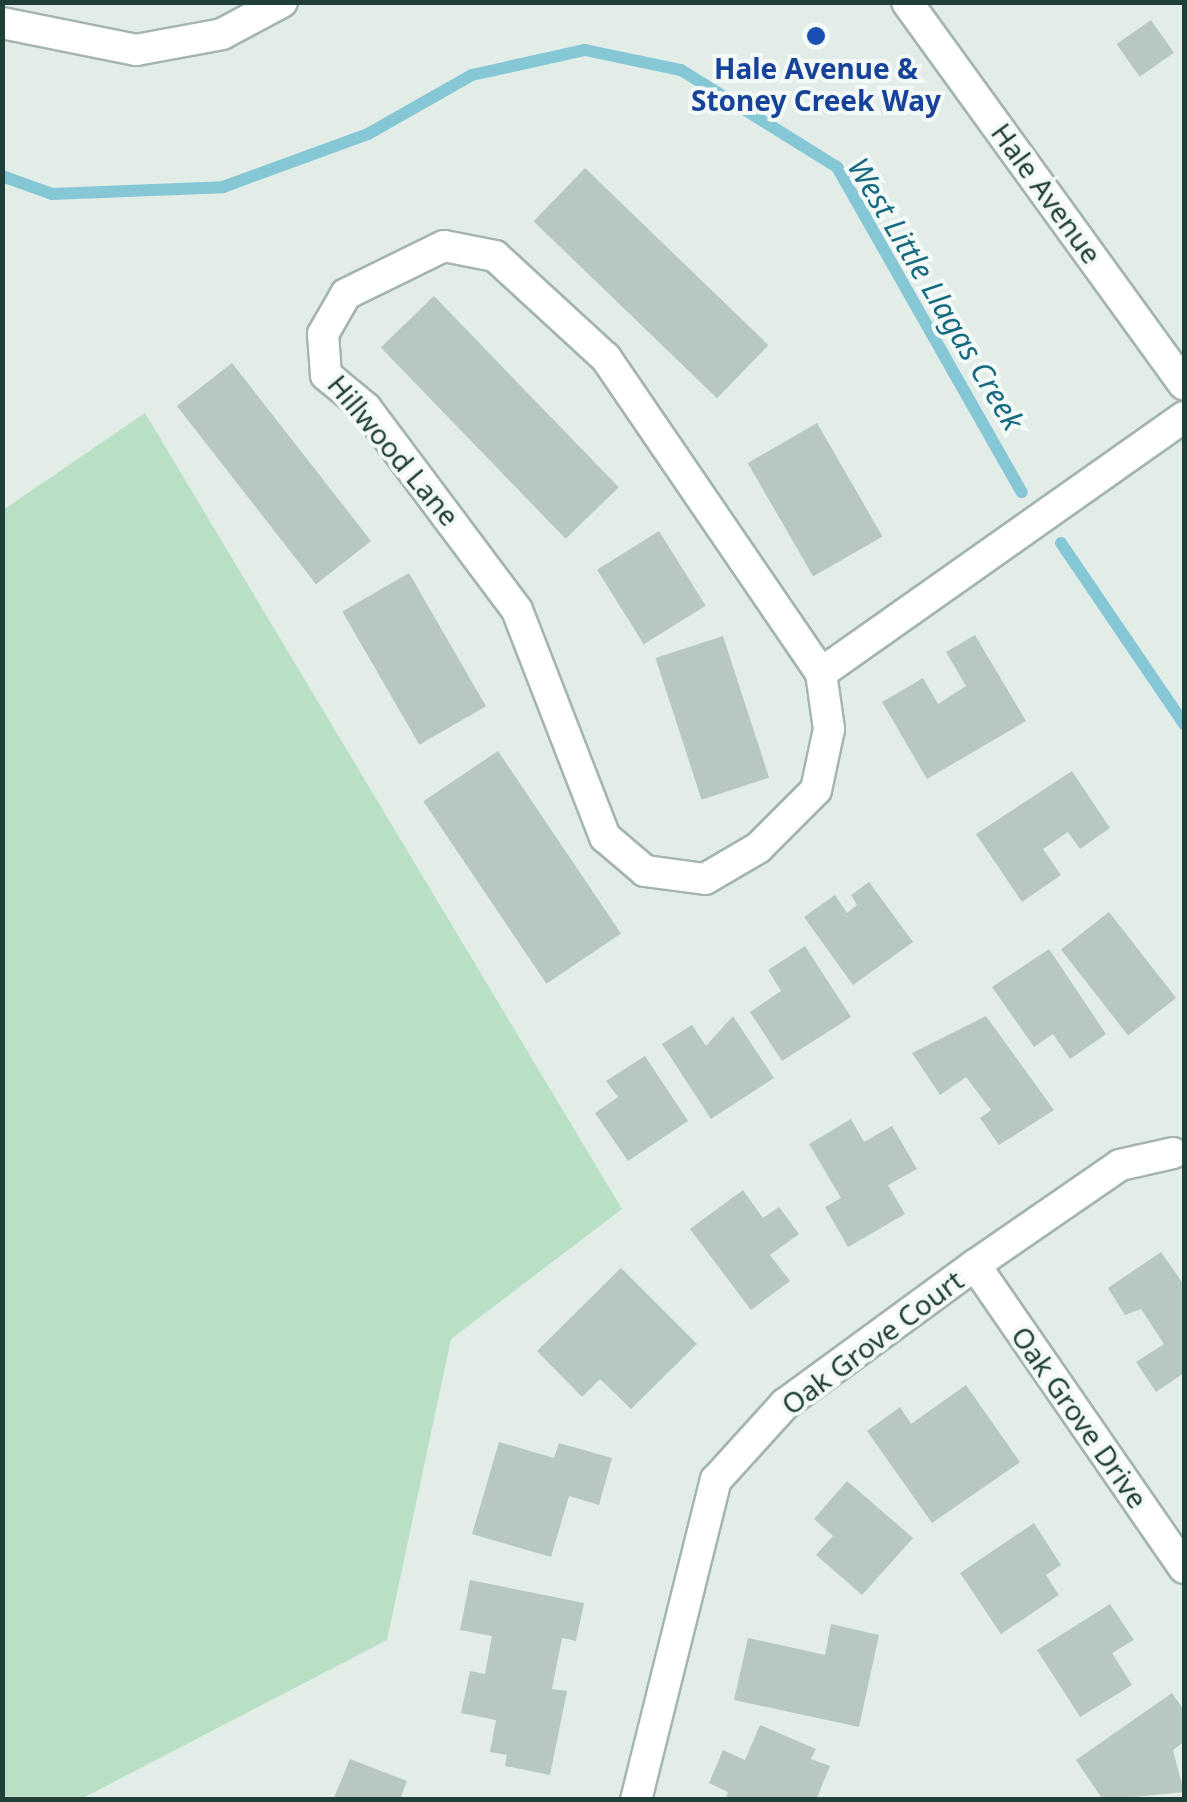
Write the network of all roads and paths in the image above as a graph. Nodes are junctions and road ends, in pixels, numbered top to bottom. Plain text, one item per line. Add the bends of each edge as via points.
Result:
1 (282, 2) edge
2 (907, 2) edge
3 (2, 22) edge
4 (1184, 384) edge
5 (1184, 417) edge
6 (821, 672) junction
7 (1173, 1153) dead end
8 (975, 1265) junction
9 (1184, 1568) edge
10 (636, 1800) edge

1 - 3 street via 222,34 136,50
2 - 4 street, Hale Avenue
5 - 6 street
6 - 6 street, Hillwood Lane via 828,729 816,790 758,848 705,879 645,871 605,836 546,668 498,580 366,408 326,375 323,334 346,294 444,246 494,256 606,358
7 - 8 street, Oak Grove Court via 1120,1165
8 - 9 street, Oak Grove Drive
8 - 10 street, Oak Grove Court via 785,1404 716,1480

